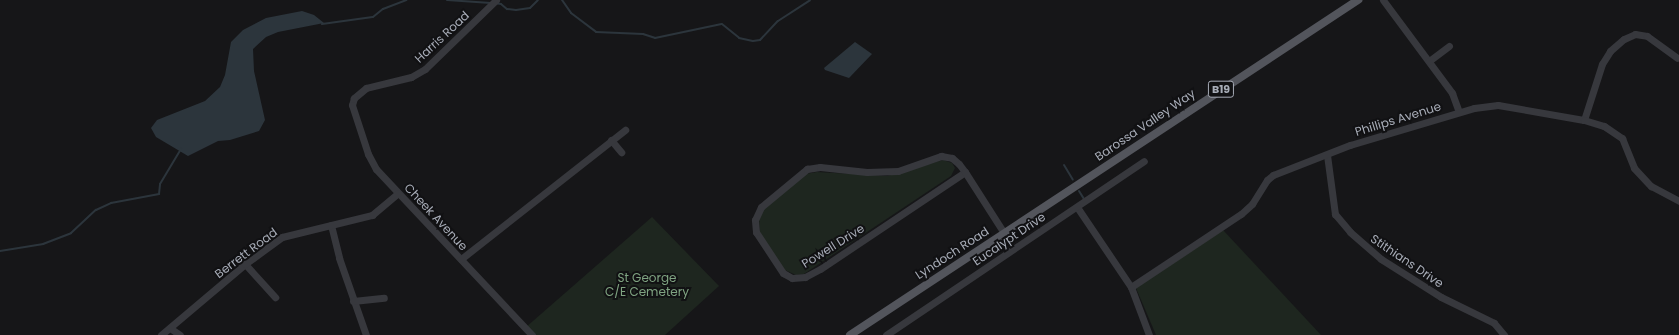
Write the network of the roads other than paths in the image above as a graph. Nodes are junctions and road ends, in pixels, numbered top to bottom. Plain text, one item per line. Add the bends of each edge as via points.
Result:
1 (1358, 0) edge
2 (1383, 0) edge
3 (494, 2) edge
4 (1449, 46) dead end
5 (1677, 58) dead end
6 (1429, 61) junction
7 (353, 102) joint
8 (1459, 112) junction
9 (1584, 120) junction
10 (625, 130) dead end
11 (612, 140) junction
12 (620, 152) dead end
13 (1327, 155) junction
14 (1144, 161) dead end
15 (965, 172) junction
16 (1067, 192) joint
17 (398, 193) junction
18 (1679, 201) edge
19 (1077, 207) junction
20 (331, 225) junction
21 (1004, 233) junction
22 (460, 260) junction
23 (245, 264) junction
24 (1131, 287) junction
25 (275, 297) dead end
26 (384, 298) dead end
27 (353, 301) junction
28 (170, 328) junction
29 (161, 335) edge
30 (180, 335) edge
31 (366, 335) edge
32 (532, 335) edge
33 (850, 335) edge
34 (886, 335) edge
35 (1149, 335) edge
36 (1504, 335) edge

1 - 16 main road, Barossa Valley Way / B19
2 - 6 street
3 - 7 street, Harris Road via 425,69 411,77 366,88
4 - 6 street
5 - 9 street via 1647,36 1635,34 1624,39 1604,60
6 - 8 street via 1452,93
7 - 17 street, Cheek Avenue via 358,124 376,169
8 - 9 street, Phillips Avenue via 1498,105
8 - 13 street, Phillips Avenue via 1350,145
9 - 18 street, Phillips Avenue via 1617,134 1626,146 1634,168 1641,176 1660,193
10 - 11 street
11 - 12 street
11 - 22 street
13 - 24 street, Phillips Avenue via 1273,175 1252,204 1241,214
13 - 36 street, Stithians Drive via 1335,214 1350,232 1381,259 1441,297 1494,323
14 - 19 street, Eucalypt Drive
15 - 15 street, Powell Drive via 947,156 898,171 867,172 820,167 807,169 761,207 755,220 756,232 783,273 792,278 805,277
15 - 21 street, Powell Drive
16 - 21 main road, Lyndoch Road / B19
17 - 20 street, Berrett Road via 372,214
17 - 22 street, Cheek Avenue
19 - 24 street
19 - 34 street, Eucalypt Drive
20 - 23 street, Berrett Road via 282,237
20 - 27 street
21 - 33 main road, Lyndoch Road / B19
22 - 32 street, Cheek Avenue
23 - 25 street
23 - 28 street, Berrett Road
24 - 35 street
26 - 27 street
27 - 31 street
28 - 29 street, Berrett Road
28 - 30 street

